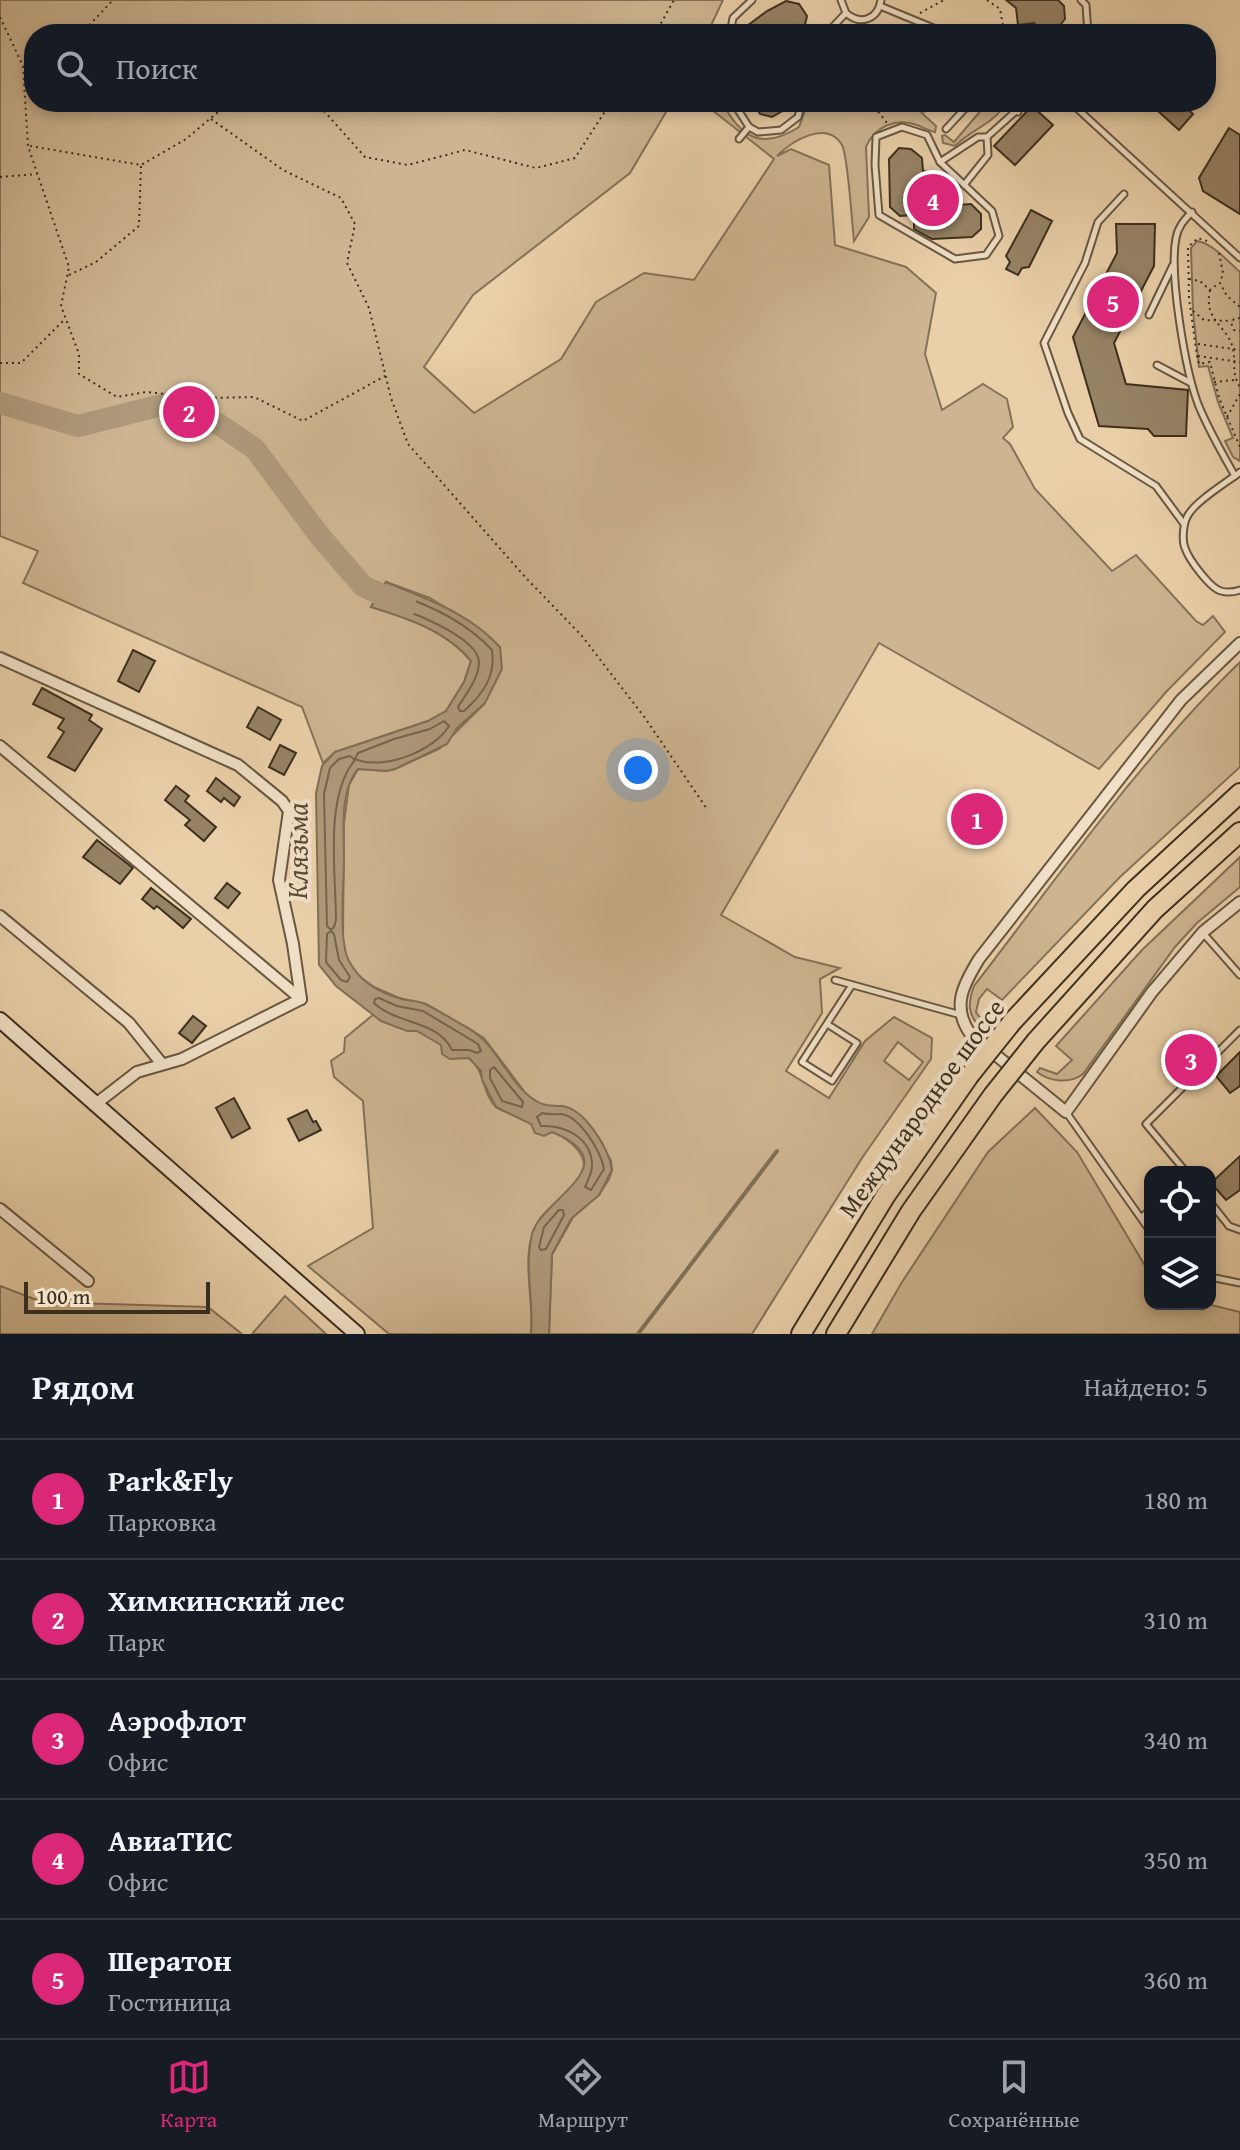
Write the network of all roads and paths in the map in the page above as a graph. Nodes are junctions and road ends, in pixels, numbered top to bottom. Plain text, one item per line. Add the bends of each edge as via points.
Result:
1 (113, 0) edge
2 (674, 0) edge
3 (752, 0) edge
4 (841, 0) edge
5 (987, 0) edge
6 (1081, 0) edge
7 (881, 3) edge
8 (846, 13) junction
9 (0, 17) edge
10 (90, 24) edge
11 (661, 24) edge
12 (732, 24) edge
13 (836, 24) edge
14 (926, 24) edge
15 (1003, 24) edge
16 (1087, 24) edge
17 (23, 66) joint
18 (24, 82) edge
19 (26, 112) edge
20 (219, 112) edge
21 (325, 112) edge
22 (605, 112) edge
23 (739, 112) edge
24 (799, 112) edge
25 (878, 112) edge
26 (962, 112) edge
27 (1018, 112) edge
28 (1081, 112) edge
29 (211, 119) junction
30 (887, 125) dead end
31 (749, 127) junction
32 (946, 129) dead end
33 (987, 137) junction
34 (739, 139) dead end
35 (28, 146) junction
36 (940, 162) junction
37 (141, 165) junction
38 (37, 174) junction
39 (0, 177) edge
40 (964, 185) junction
41 (1124, 194) dead end
42 (1192, 212) junction
43 (1212, 243) dead end
44 (1227, 256) dead end
45 (1240, 258) edge
46 (1173, 265) junction
47 (67, 276) junction
48 (1189, 279) junction
49 (1220, 283) junction
50 (1210, 290) junction
51 (1240, 307) edge
52 (1190, 309) junction
53 (1149, 315) dead end
54 (65, 318) junction
55 (1240, 318) edge
56 (1214, 320) junction
57 (1232, 321) junction
58 (1240, 331) edge
59 (1195, 343) junction
60 (1238, 349) edge
61 (1185, 354) junction
62 (1197, 356) junction
63 (1233, 361) junction
64 (1240, 362) edge
65 (0, 363) edge
66 (1157, 365) dead end
67 (387, 375) junction
68 (1235, 379) junction
69 (1214, 382) junction
70 (1193, 384) junction
71 (1240, 387) edge
72 (1240, 394) edge
73 (1227, 417) junction
74 (1240, 447) edge
75 (1237, 474) edge
76 (1184, 524) junction
77 (1240, 590) edge
78 (1240, 643) edge
79 (0, 658) edge
80 (0, 746) edge
81 (1240, 793) edge
82 (707, 809) dead end
83 (1240, 832) edge
84 (1240, 902) edge
85 (0, 916) edge
86 (1203, 932) junction
87 (1240, 975) edge
88 (835, 980) dead end
89 (852, 985) junction
90 (301, 999) junction
91 (961, 1015) junction
92 (0, 1020) edge
93 (827, 1024) junction
94 (1240, 1030) edge
95 (162, 1064) junction
96 (97, 1103) junction
97 (1066, 1112) junction
98 (1181, 1166) edge
99 (0, 1209) edge
100 (1216, 1210) edge
101 (1142, 1217) joint
102 (1144, 1220) edge
103 (1240, 1230) edge
104 (1216, 1278) edge
105 (88, 1281) dead end
106 (1240, 1283) edge
107 (357, 1334) edge
108 (801, 1334) edge
109 (836, 1334) edge

1 - 10 path
2 - 11 path
3 - 12 lane
4 - 8 lane
5 - 15 path via 1000,9
6 - 16 lane
7 - 8 lane via 865,20
7 - 14 lane
8 - 13 lane
9 - 17 path
17 - 18 path
19 - 35 path
20 - 29 path
21 - 22 path via 365,157 408,165 465,150 536,168 575,158
23 - 31 lane
24 - 31 lane via 781,130 758,132
25 - 30 path
26 - 32 lane
27 - 33 lane
28 - 42 lane
29 - 37 path
29 - 67 path via 283,170 341,198 355,224 347,263 369,308
31 - 34 lane
33 - 36 lane via 978,137
33 - 40 lane via 988,155
35 - 37 path
35 - 38 path
36 - 40 lane
36 - 40 lane via 927,135 902,127 876,137 879,215 955,259 986,255 999,236 992,211
37 - 47 path via 139,226 96,262
38 - 39 path
38 - 47 path via 69,267
41 - 76 lane via 1098,222 1085,263 1044,343 1080,439 1156,486
42 - 45 lane
42 - 46 lane via 1176,235
43 - 48 path via 1198,238 1188,247
44 - 49 path via 1218,248
46 - 53 lane
46 - 61 lane
47 - 54 path via 61,306
48 - 50 path
48 - 52 path
49 - 50 path
49 - 51 path
50 - 56 path
52 - 56 path via 1200,318
52 - 59 path
54 - 65 path via 21,363
54 - 67 path via 79,354 79,374 117,397 146,392 254,397 303,421
55 - 57 path
56 - 57 path
56 - 60 path
57 - 58 path via 1232,328
59 - 60 path
59 - 62 path
60 - 63 path
61 - 62 path
61 - 70 lane
62 - 63 path
62 - 69 path via 1199,364 1210,362
63 - 64 path
63 - 68 path
66 - 70 lane
67 - 82 path via 408,444 582,636
68 - 69 path
68 - 71 path
69 - 73 path
70 - 75 lane via 1212,434
72 - 73 path
73 - 74 path
75 - 76 lane via 1196,506
76 - 77 lane via 1185,548 1211,586
78 - 91 street via 1181,700 979,959 961,992
79 - 90 street via 238,765 282,801 289,811 279,880
80 - 90 street
81 - 108 highway, Международное шоссе, bridge via 1126,899 1012,1022 886,1195
83 - 109 highway, Международное шоссе, bridge via 1155,909 1036,1041 911,1211
84 - 86 street
85 - 95 street via 129,1023
86 - 87 lane
86 - 97 street via 1152,992
88 - 89 lane
89 - 91 lane
89 - 93 lane
90 - 95 street
91 - 97 street via 971,1035
92 - 96 street
93 - 93 lane via 857,1043 832,1081 802,1062
94 - 98 lane via 1146,1124
95 - 96 street via 137,1072
96 - 107 street
97 - 101 lane
99 - 105 street
100 - 103 lane via 1229,1226
101 - 102 lane
104 - 106 lane

